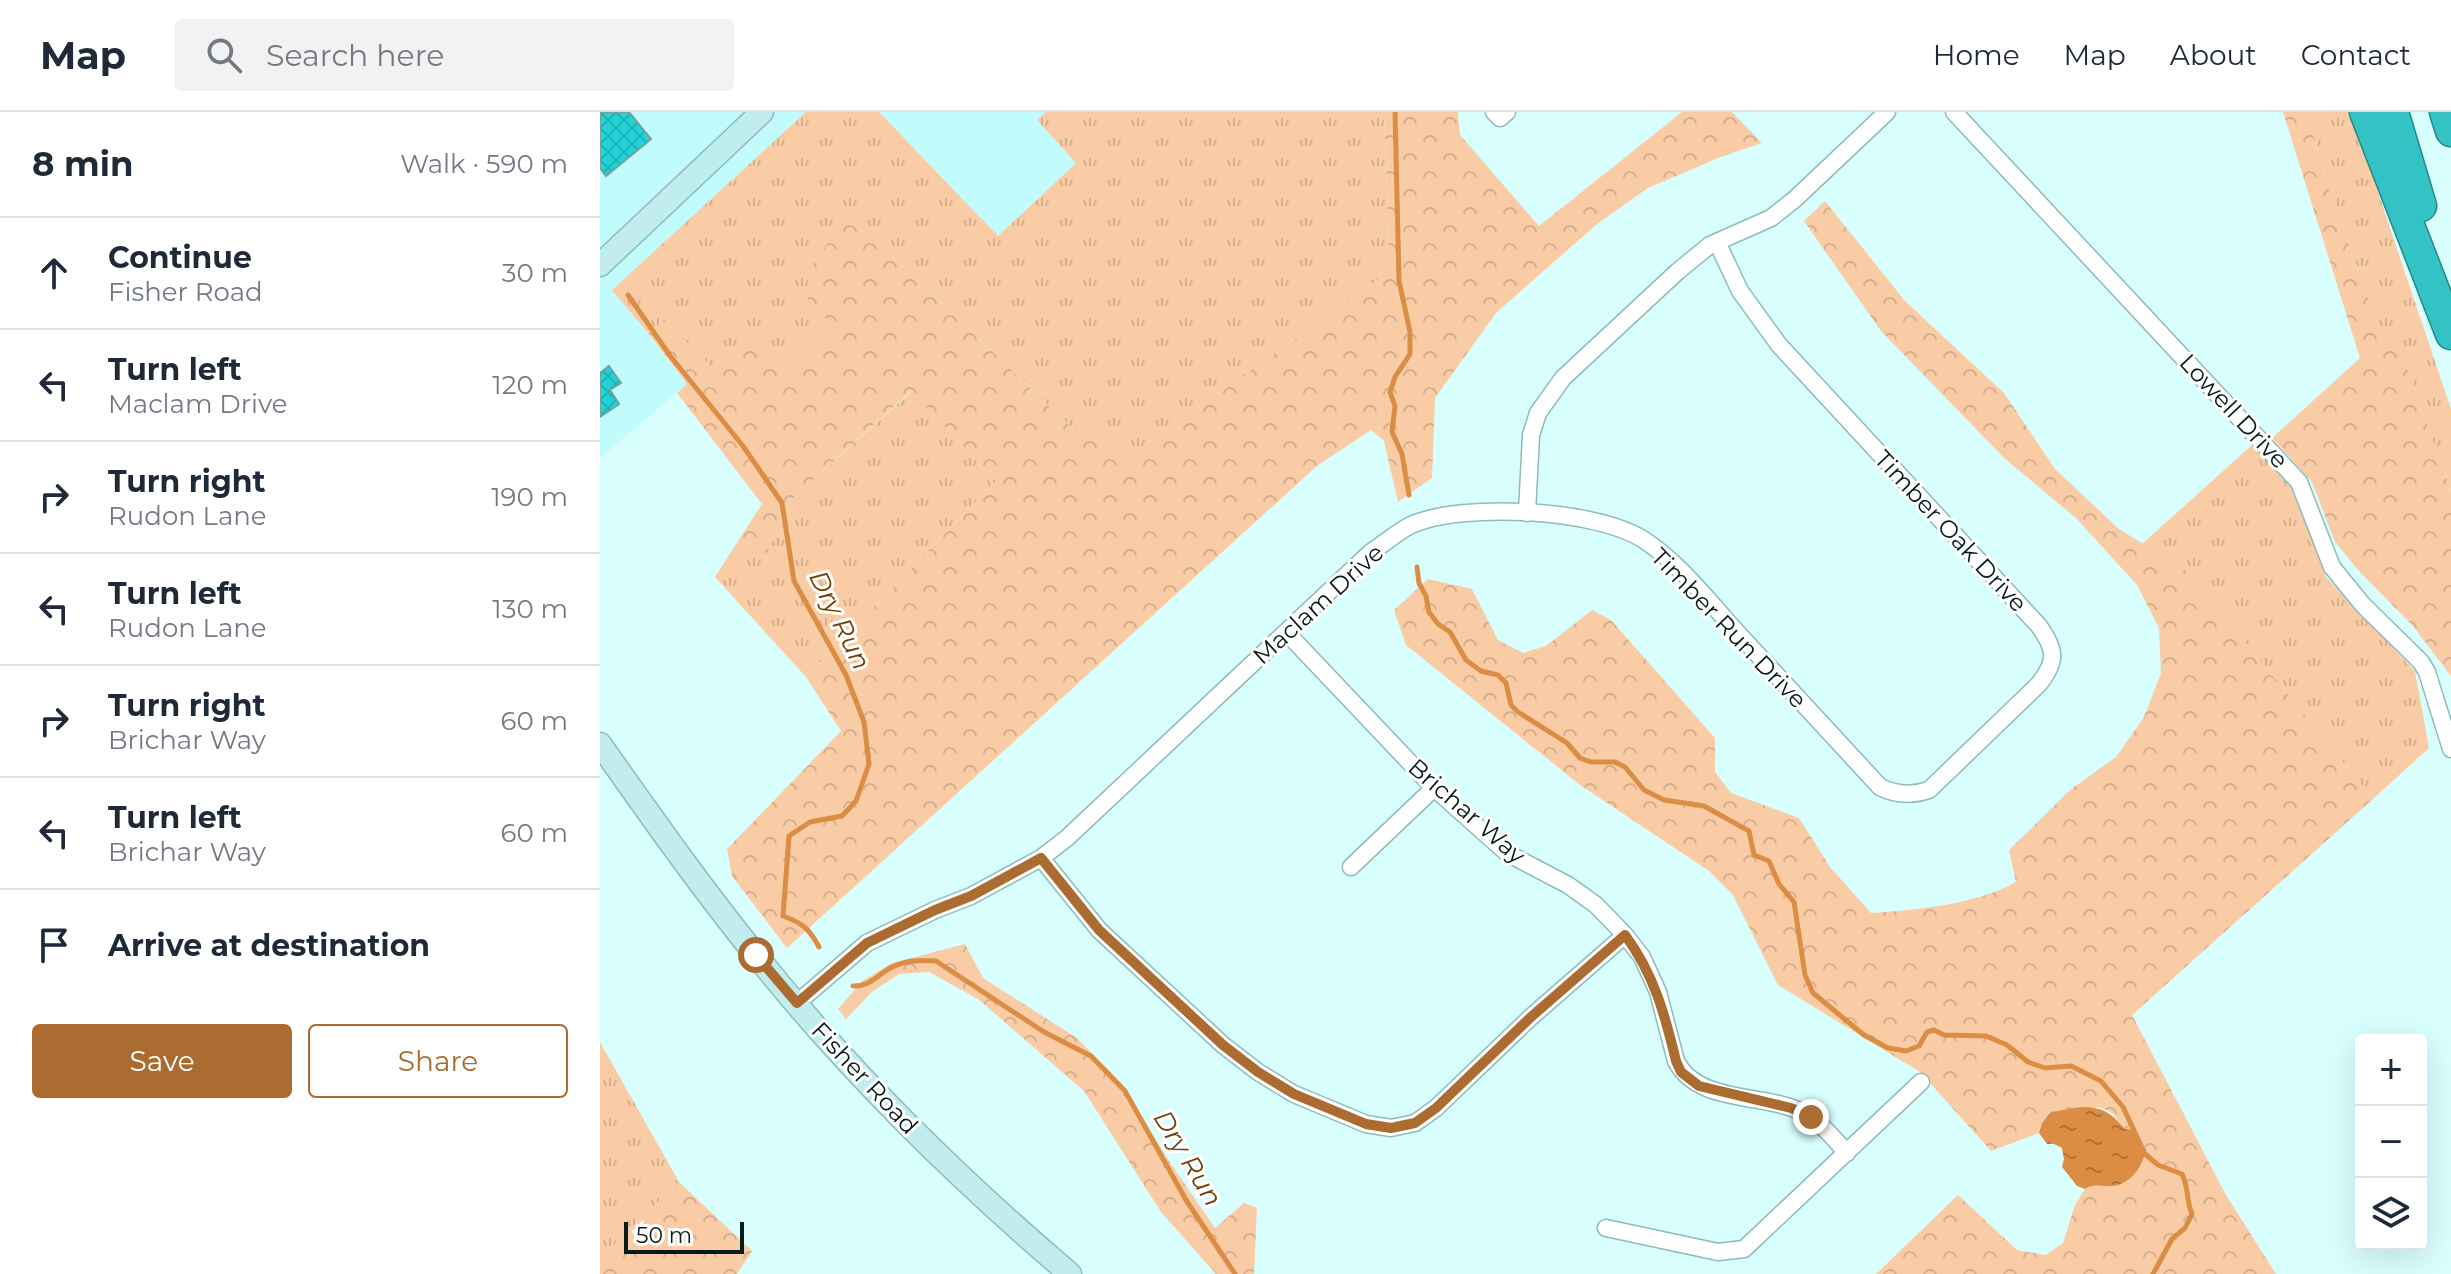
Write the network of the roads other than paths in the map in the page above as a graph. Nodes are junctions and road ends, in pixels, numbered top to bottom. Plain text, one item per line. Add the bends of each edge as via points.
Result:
1 (762, 112) edge
2 (1887, 112) edge
3 (1954, 112) edge
4 (2365, 112) edge
5 (2393, 112) edge
6 (2445, 112) edge
7 (2451, 131) edge
8 (1717, 242) junction
9 (600, 265) edge
10 (2451, 309) edge
11 (2451, 334) edge
12 (1527, 513) junction
13 (1286, 632) junction
14 (600, 744) edge
15 (2451, 749) edge
16 (1434, 788) junction
17 (1903, 794) joint
18 (1041, 858) junction
19 (1351, 867) dead end
20 (1625, 935) junction
21 (797, 1003) junction
22 (1921, 1082) dead end
23 (1847, 1153) junction
24 (1606, 1228) dead end
25 (1070, 1274) edge

1 - 9 main road
2 - 8 street via 1771,218
3 - 15 street, Lowell Drive via 2299,482 2332,567 2427,672
4 - 11 highway
5 - 10 highway
6 - 7 highway
8 - 12 street via 1677,272 1550,395 1531,435
8 - 17 street, Timber Oak Drive via 1740,291 1779,345 2039,626 2051,646 2050,671 2039,684 1929,790
12 - 13 street, Maclam Drive via 1460,514 1412,525 1371,552
12 - 17 street, Timber Run Drive via 1580,517 1642,539 1692,584 1880,787
13 - 16 street, Brichar Way
13 - 18 street, Maclam Drive
14 - 21 main road, Fisher Road via 707,893
16 - 19 street
16 - 20 street, Brichar Way via 1507,853 1568,885
18 - 20 street via 1099,930 1258,1072 1294,1094 1366,1124 1391,1128 1415,1123 1436,1108
18 - 21 street, Maclam Drive via 867,943
20 - 23 street, Brichar Way via 1658,992 1681,1072 1699,1086 1811,1117
21 - 25 main road, Fisher Road via 944,1162
22 - 23 street
23 - 24 street via 1744,1249 1718,1252

